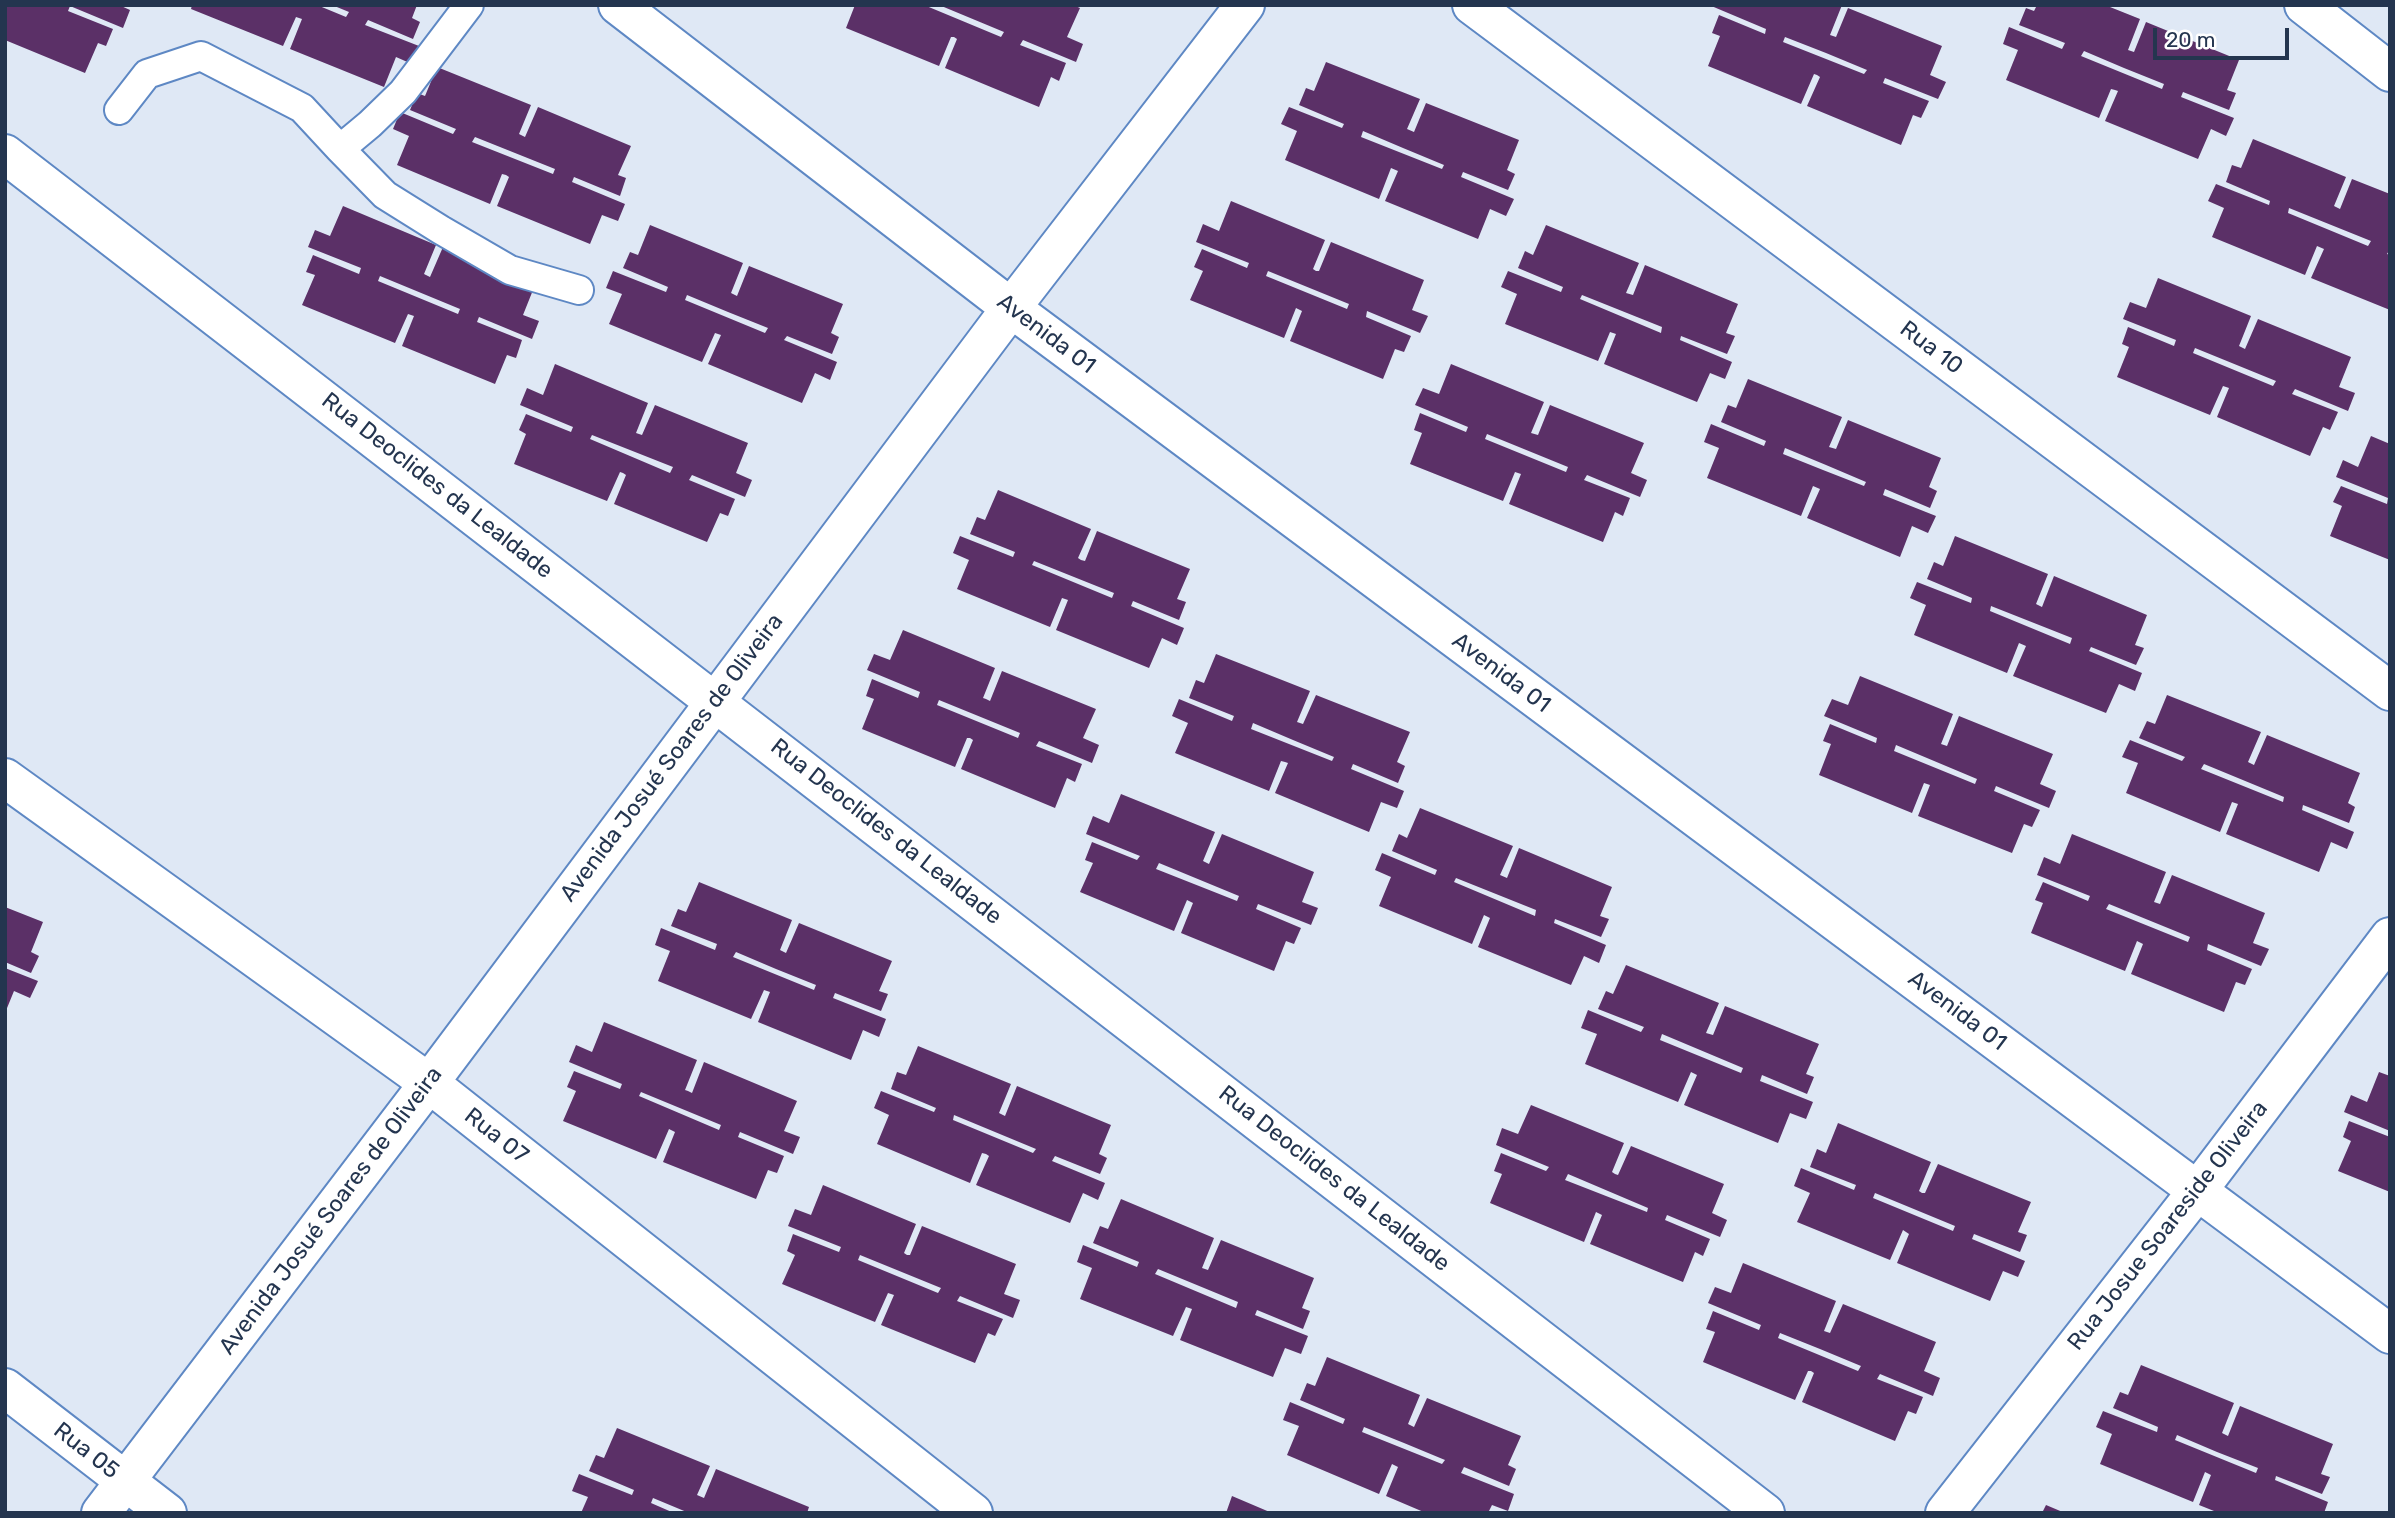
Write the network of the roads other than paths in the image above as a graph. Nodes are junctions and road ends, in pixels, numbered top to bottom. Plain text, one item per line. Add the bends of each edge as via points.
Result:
1 (470, 5) edge
2 (618, 5) edge
3 (1245, 5) edge
4 (1472, 5) edge
5 (2304, 5) edge
6 (2390, 72) edge
7 (120, 110) dead end
8 (340, 149) junction
9 (5, 154) edge
10 (579, 290) dead end
11 (1011, 308) junction
12 (2390, 691) edge
13 (715, 701) junction
14 (5, 778) edge
15 (2390, 937) edge
16 (429, 1083) junction
17 (2197, 1190) junction
18 (2390, 1334) edge
19 (5, 1388) edge
20 (125, 1480) junction
21 (101, 1513) edge
22 (167, 1513) edge
23 (973, 1513) edge
24 (1765, 1513) edge
25 (1945, 1513) edge

1 - 8 lane via 402,92
2 - 11 street, Avenida 01
3 - 11 street, Avenida Josué Soares de Oliveira
4 - 12 street, Rua 10
5 - 6 street
7 - 8 lane via 147,74 201,56 302,108
8 - 10 lane via 385,195 441,230 510,270
9 - 13 street, Rua Deoclides da Lealdade
11 - 13 street, Avenida Josué Soares de Oliveira
11 - 17 street, Avenida 01
13 - 16 street, Avenida Josué Soares de Oliveira
13 - 24 street, Rua Deoclides da Lealdade
14 - 16 street, Rua 07
15 - 17 street, Rua Josue Soareside Oliveira
16 - 20 street, Avenida Josué Soares de Oliveira
16 - 23 street, Rua 07
17 - 18 street, Avenida 01
17 - 25 street, Rua Josue Soareside Oliveira
19 - 20 street, Rua 05
20 - 21 street, Avenida Josué Soares de Oliveira
20 - 22 street, Rua 05

